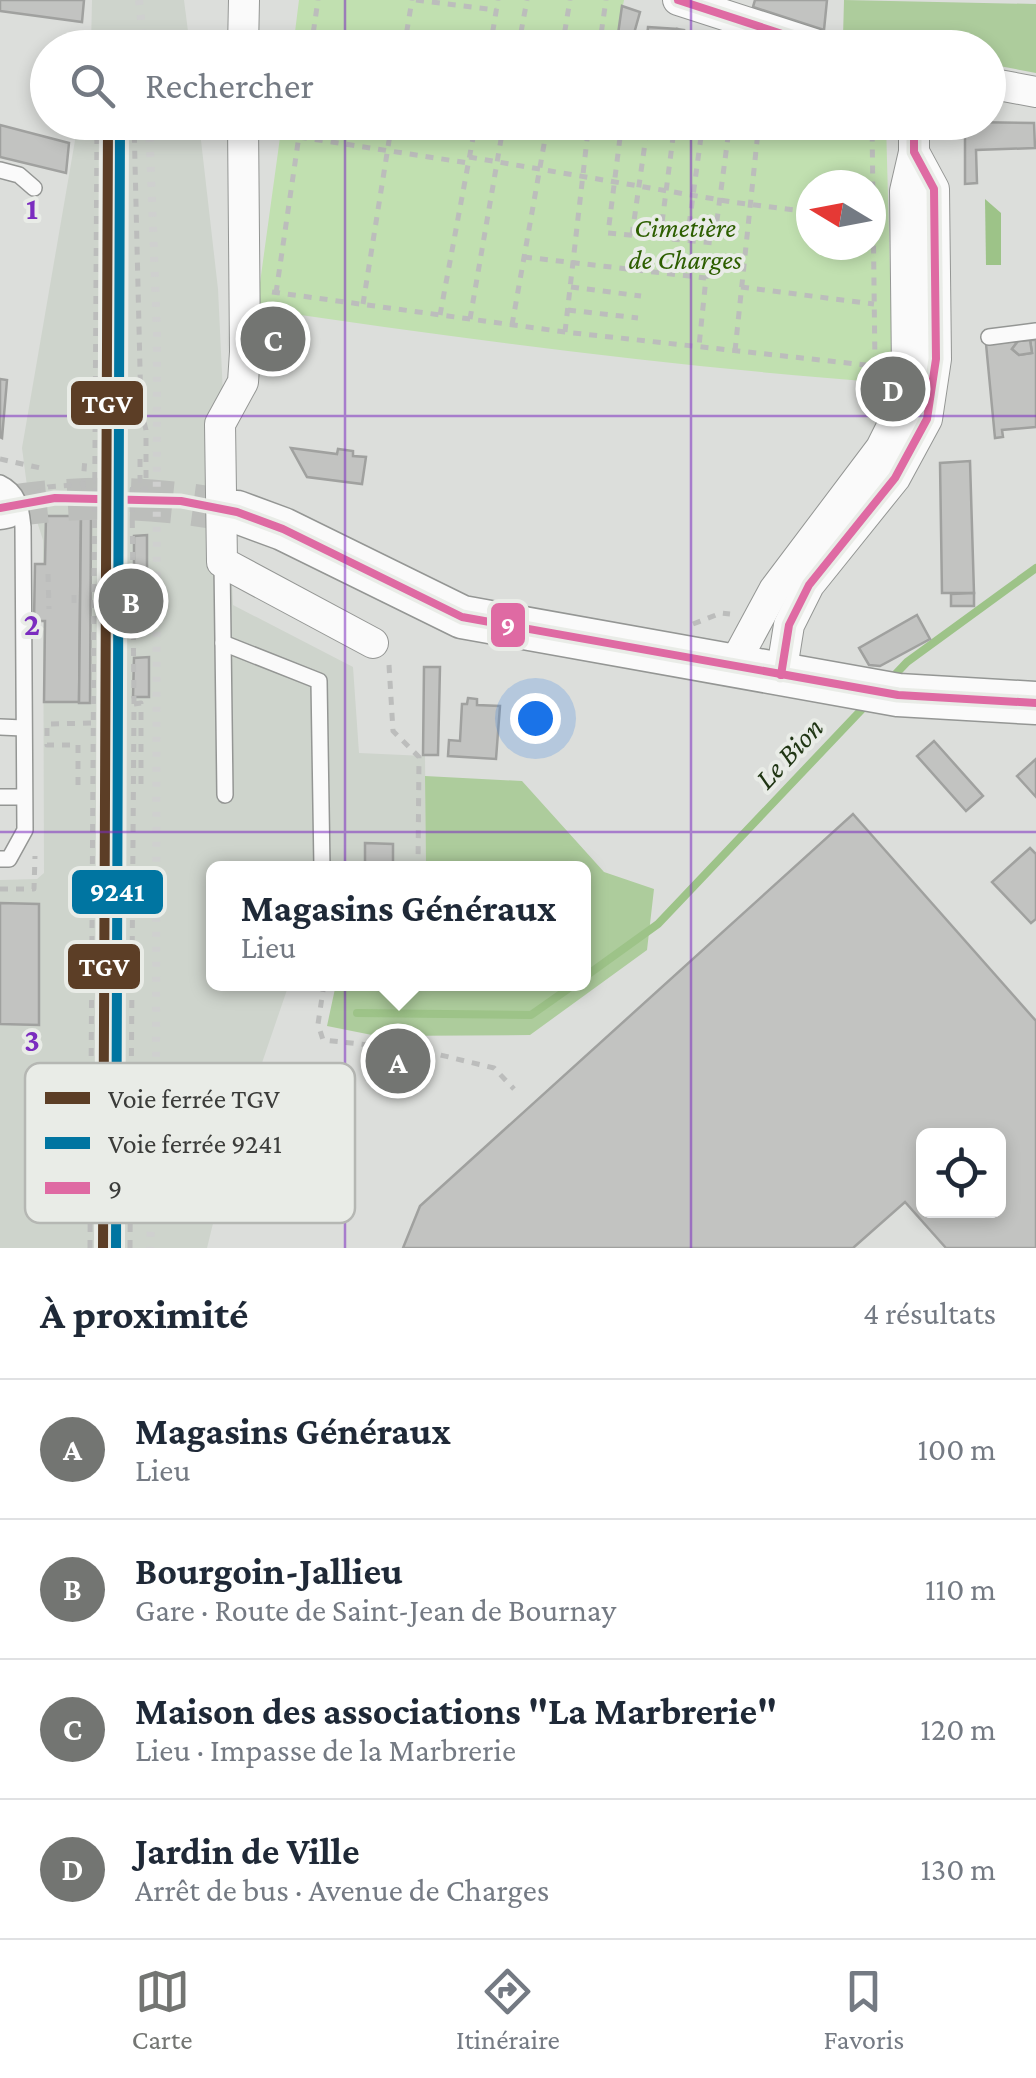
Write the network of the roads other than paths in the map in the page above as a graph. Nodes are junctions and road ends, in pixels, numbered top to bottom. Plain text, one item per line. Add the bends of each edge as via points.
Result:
1 (244, 0) edge
2 (678, 0) edge
3 (244, 30) edge
4 (771, 30) edge
5 (1006, 86) edge
6 (1036, 92) edge
7 (244, 140) edge
8 (914, 140) edge
9 (915, 140) edge
10 (0, 170) edge
11 (34, 188) dead end
12 (1036, 331) edge
13 (988, 337) dead end
14 (6, 500) edge
15 (237, 512) tunnel mouth
16 (222, 562) junction
17 (224, 643) junction
18 (372, 643) road end
19 (733, 666) junction
20 (781, 675) junction
21 (1036, 703) edge
22 (0, 727) edge
23 (23, 728) junction
24 (225, 794) dead end
25 (23, 796) junction
26 (0, 797) edge
27 (0, 859) edge
28 (322, 861) edge

1 - 3 street
2 - 4 street
5 - 6 street
7 - 16 street via 252,290 243,382 220,424
8 - 19 street via 906,191 901,408 882,448 759,616
9 - 20 street via 934,189 936,359 927,419 895,478 809,585 789,625
10 - 11 lane
12 - 13 lane
14 - 23 lane
15 - 19 main road via 462,617
16 - 17 lane
16 - 18 street
17 - 24 lane
17 - 28 lane via 319,681
19 - 20 main road
20 - 21 main road via 898,695
22 - 23 lane
23 - 25 lane
25 - 26 lane
25 - 27 lane via 25,830 8,859

